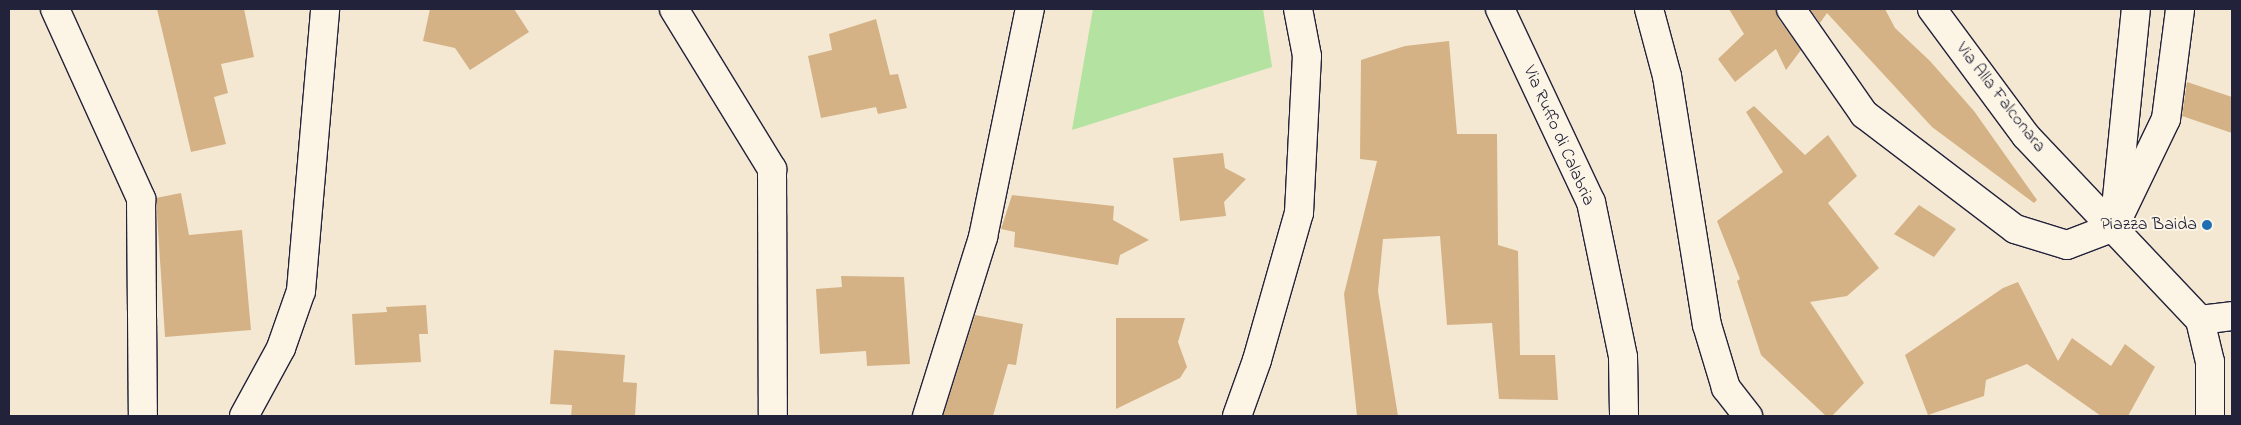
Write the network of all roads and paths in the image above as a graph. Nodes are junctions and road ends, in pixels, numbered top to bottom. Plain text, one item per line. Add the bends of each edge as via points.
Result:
1 (54, 9) edge
2 (325, 9) edge
3 (674, 9) edge
4 (1030, 9) edge
5 (1298, 9) edge
6 (1500, 9) edge
7 (1649, 9) edge
8 (1791, 9) edge
9 (1932, 9) edge
10 (2136, 9) edge
11 (2180, 9) edge
12 (2114, 227) junction
13 (2232, 316) edge
14 (2200, 320) junction
15 (143, 416) edge
16 (244, 416) edge
17 (773, 416) edge
18 (927, 416) edge
19 (1237, 416) edge
20 (1624, 416) edge
21 (1748, 416) edge
22 (2210, 416) edge

1 - 15 street via 141,199
2 - 16 street via 301,291 281,348
3 - 17 street via 772,169
4 - 18 street via 983,236
5 - 19 street via 1307,56 1300,213 1257,360
6 - 20 street, Via Ruffo di Calabria via 1591,202 1623,357
7 - 21 street via 1667,76 1707,324 1726,388
8 - 12 street via 1864,114 2015,229 2067,244
9 - 12 street, Via Alla Falconara via 2026,136
10 - 12 street
11 - 12 street via 2166,119
12 - 14 street, Via Alla Falconara
13 - 14 street
14 - 22 street via 2210,362

